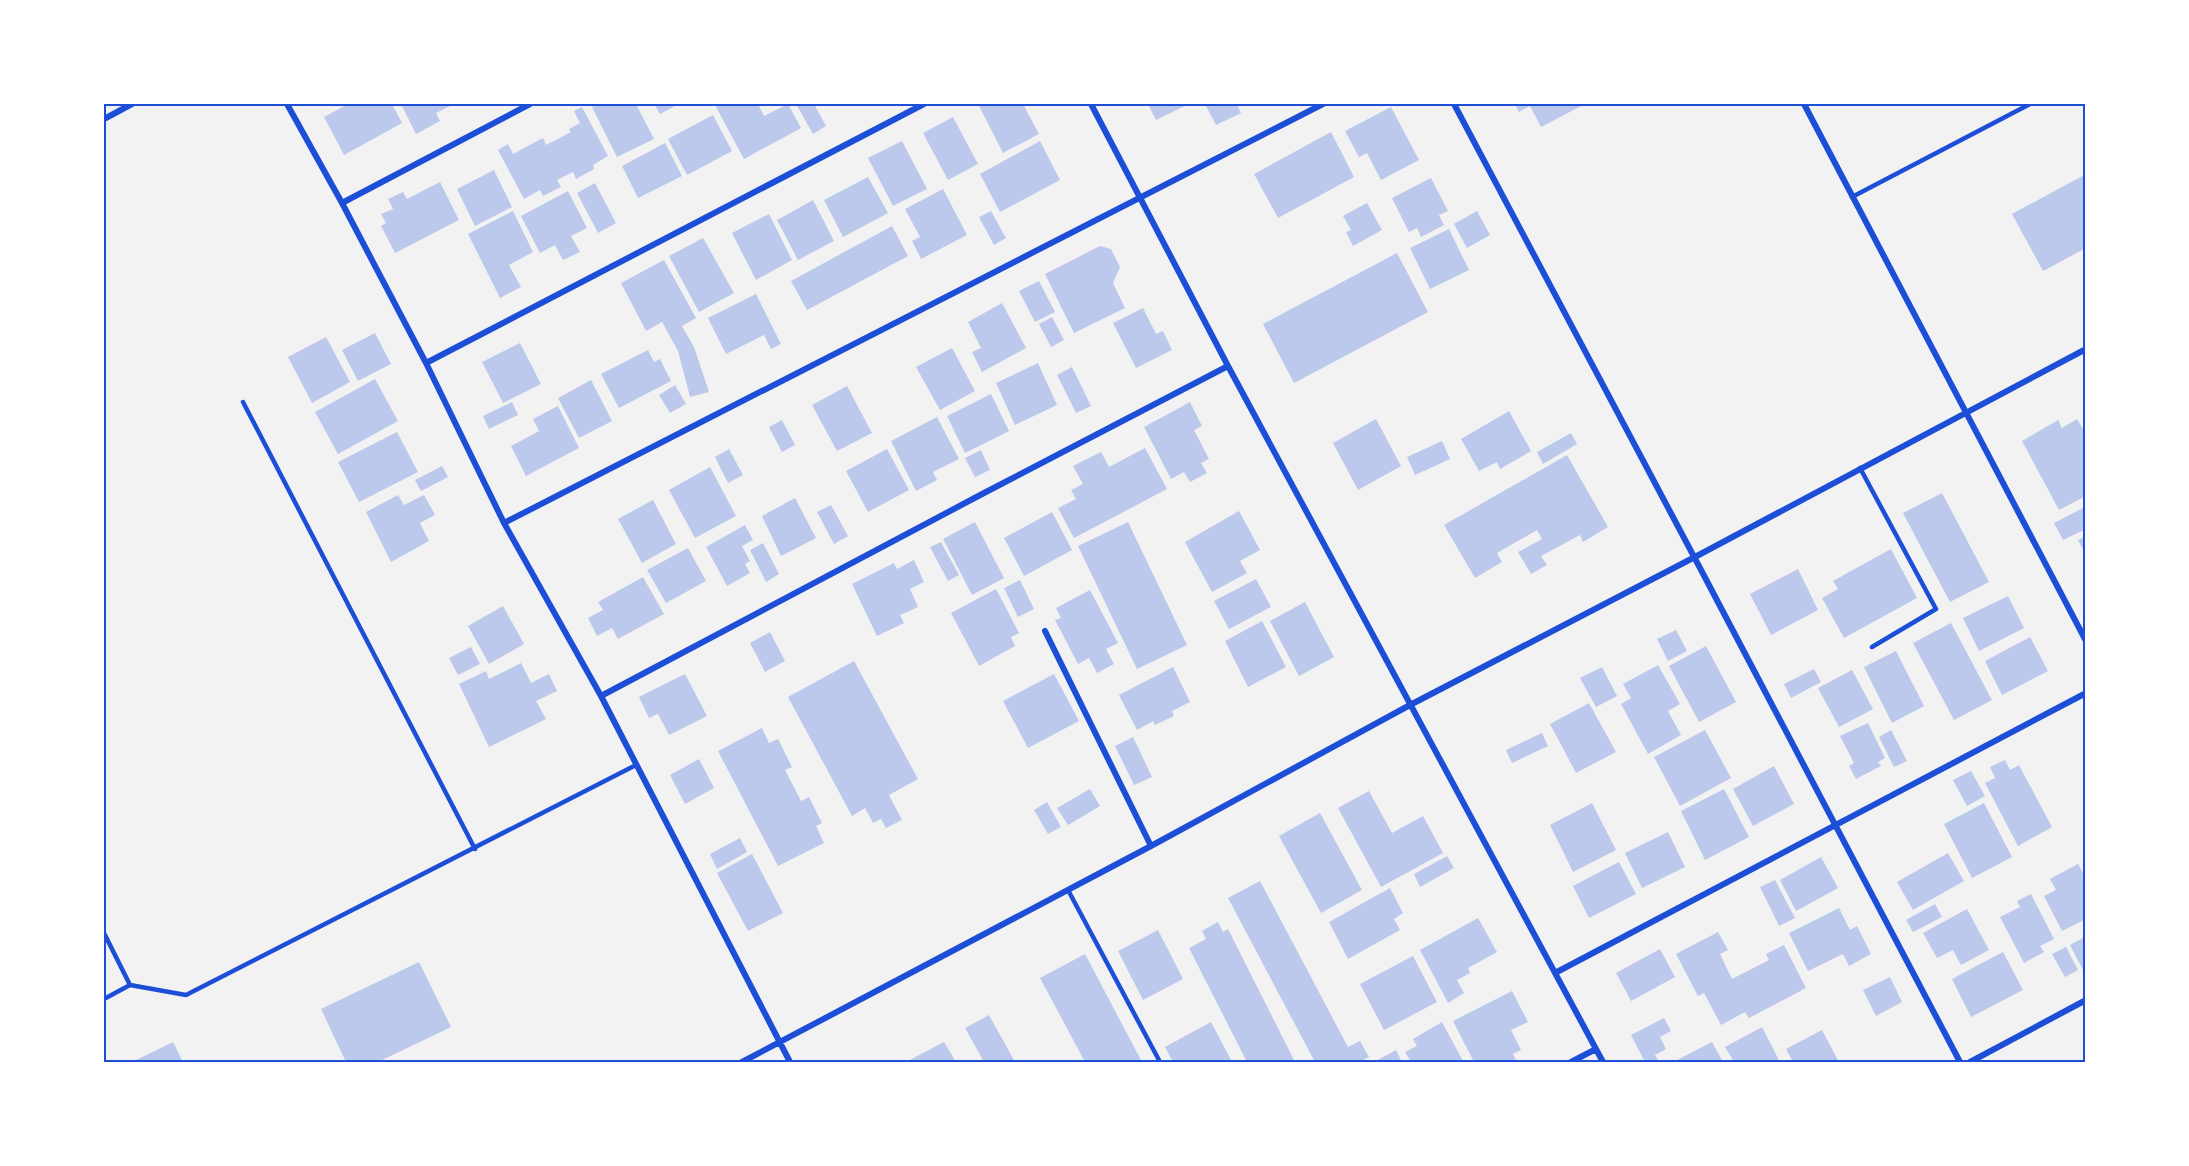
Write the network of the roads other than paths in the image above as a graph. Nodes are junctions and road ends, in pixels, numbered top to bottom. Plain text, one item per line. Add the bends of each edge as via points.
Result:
1 (132, 104) edge
2 (287, 104) edge
3 (530, 104) edge
4 (924, 104) edge
5 (1091, 104) edge
6 (1323, 104) edge
7 (1454, 104) edge
8 (1804, 104) edge
9 (2030, 104) edge
10 (104, 118) edge
11 (1852, 196) junction
12 (1140, 198) junction
13 (342, 203) junction
14 (2085, 349) edge
15 (426, 363) junction
16 (1228, 366) junction
17 (243, 402) dead end
18 (1965, 412) junction
19 (1860, 468) junction
20 (504, 523) junction
21 (1693, 558) junction
22 (1045, 631) dead end
23 (2085, 641) edge
24 (1872, 646) dead end
25 (2085, 693) edge
26 (601, 696) junction
27 (1410, 705) junction
28 (636, 765) junction
29 (1836, 824) junction
30 (1151, 846) junction
31 (475, 849) junction
32 (1068, 890) junction
33 (104, 933) edge
34 (1555, 973) junction
35 (130, 985) junction
36 (104, 999) edge
37 (2085, 1000) edge
38 (780, 1043) junction
39 (1596, 1049) junction
40 (742, 1062) edge
41 (790, 1062) edge
42 (1160, 1062) edge
43 (1571, 1062) edge
44 (1603, 1062) edge
45 (1960, 1062) edge
46 (1970, 1062) edge

1 - 10 street
2 - 13 street
3 - 13 street
4 - 15 street
5 - 12 street
6 - 12 street
7 - 21 street
8 - 11 street
9 - 11 lane
11 - 18 street
12 - 16 street
12 - 20 street
13 - 15 street
14 - 18 street
15 - 20 street
16 - 26 street
16 - 27 street
17 - 31 lane
18 - 19 street
18 - 23 street
19 - 21 street
19 - 24 lane via 1936,609
20 - 26 street
21 - 27 street
21 - 29 street
22 - 30 street
25 - 29 street
26 - 28 street
27 - 30 street
27 - 34 street
28 - 31 lane
28 - 38 street
29 - 34 street
29 - 45 street
30 - 32 street
31 - 35 lane via 186,995
32 - 38 street
32 - 42 lane
33 - 35 lane
34 - 39 street
35 - 36 lane
37 - 46 street
38 - 40 street
38 - 41 street
39 - 43 street
39 - 44 street

